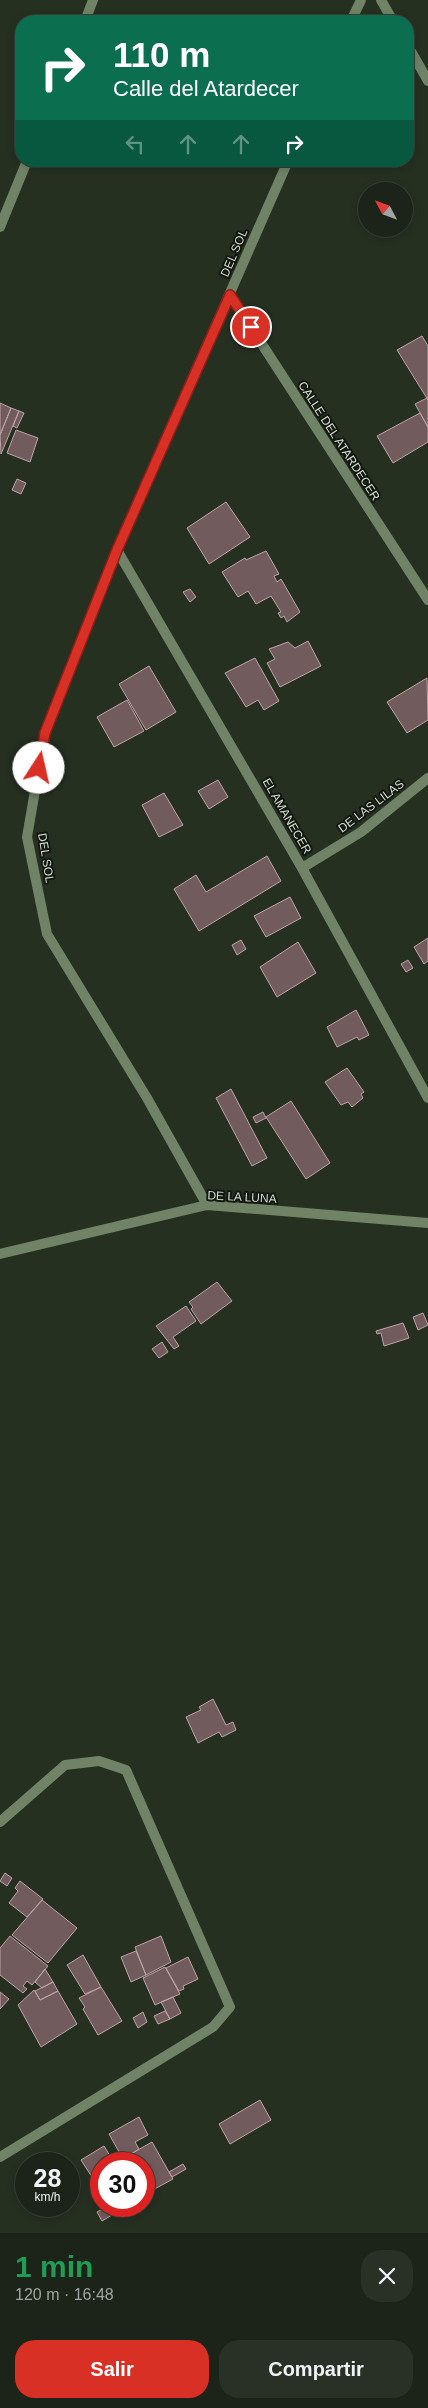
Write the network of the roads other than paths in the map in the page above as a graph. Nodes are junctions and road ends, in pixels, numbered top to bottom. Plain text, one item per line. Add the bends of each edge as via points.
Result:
1 (93, 0) edge
2 (361, 0) edge
3 (381, 0) edge
4 (87, 15) edge
5 (354, 15) edge
6 (390, 15) edge
7 (414, 56) edge
8 (428, 81) edge
9 (25, 167) edge
10 (285, 167) edge
11 (0, 227) edge
12 (230, 295) junction
13 (117, 550) junction
14 (428, 600) edge
15 (428, 778) edge
16 (302, 868) junction
17 (428, 1098) edge
18 (207, 1205) junction
19 (428, 1224) edge
20 (0, 1254) edge
21 (0, 1822) edge
22 (0, 2157) edge

1 - 4 street
2 - 5 street
3 - 6 street
7 - 8 street
9 - 11 street
10 - 12 street, DEL SOL
12 - 13 street, DEL SOL
12 - 14 street, CALLE DEL ATARDECER
13 - 16 street, EL AMANECER
13 - 18 street, DEL SOL via 45,733 27,837 47,934 147,1098
15 - 16 street, DE LAS LILAS via 361,832
16 - 17 street, EL AMANECER
18 - 19 street, DE LA LUNA
18 - 20 street, DE LA LUNA
21 - 22 street via 65,1765 99,1761 126,1770 230,2007 213,2027

